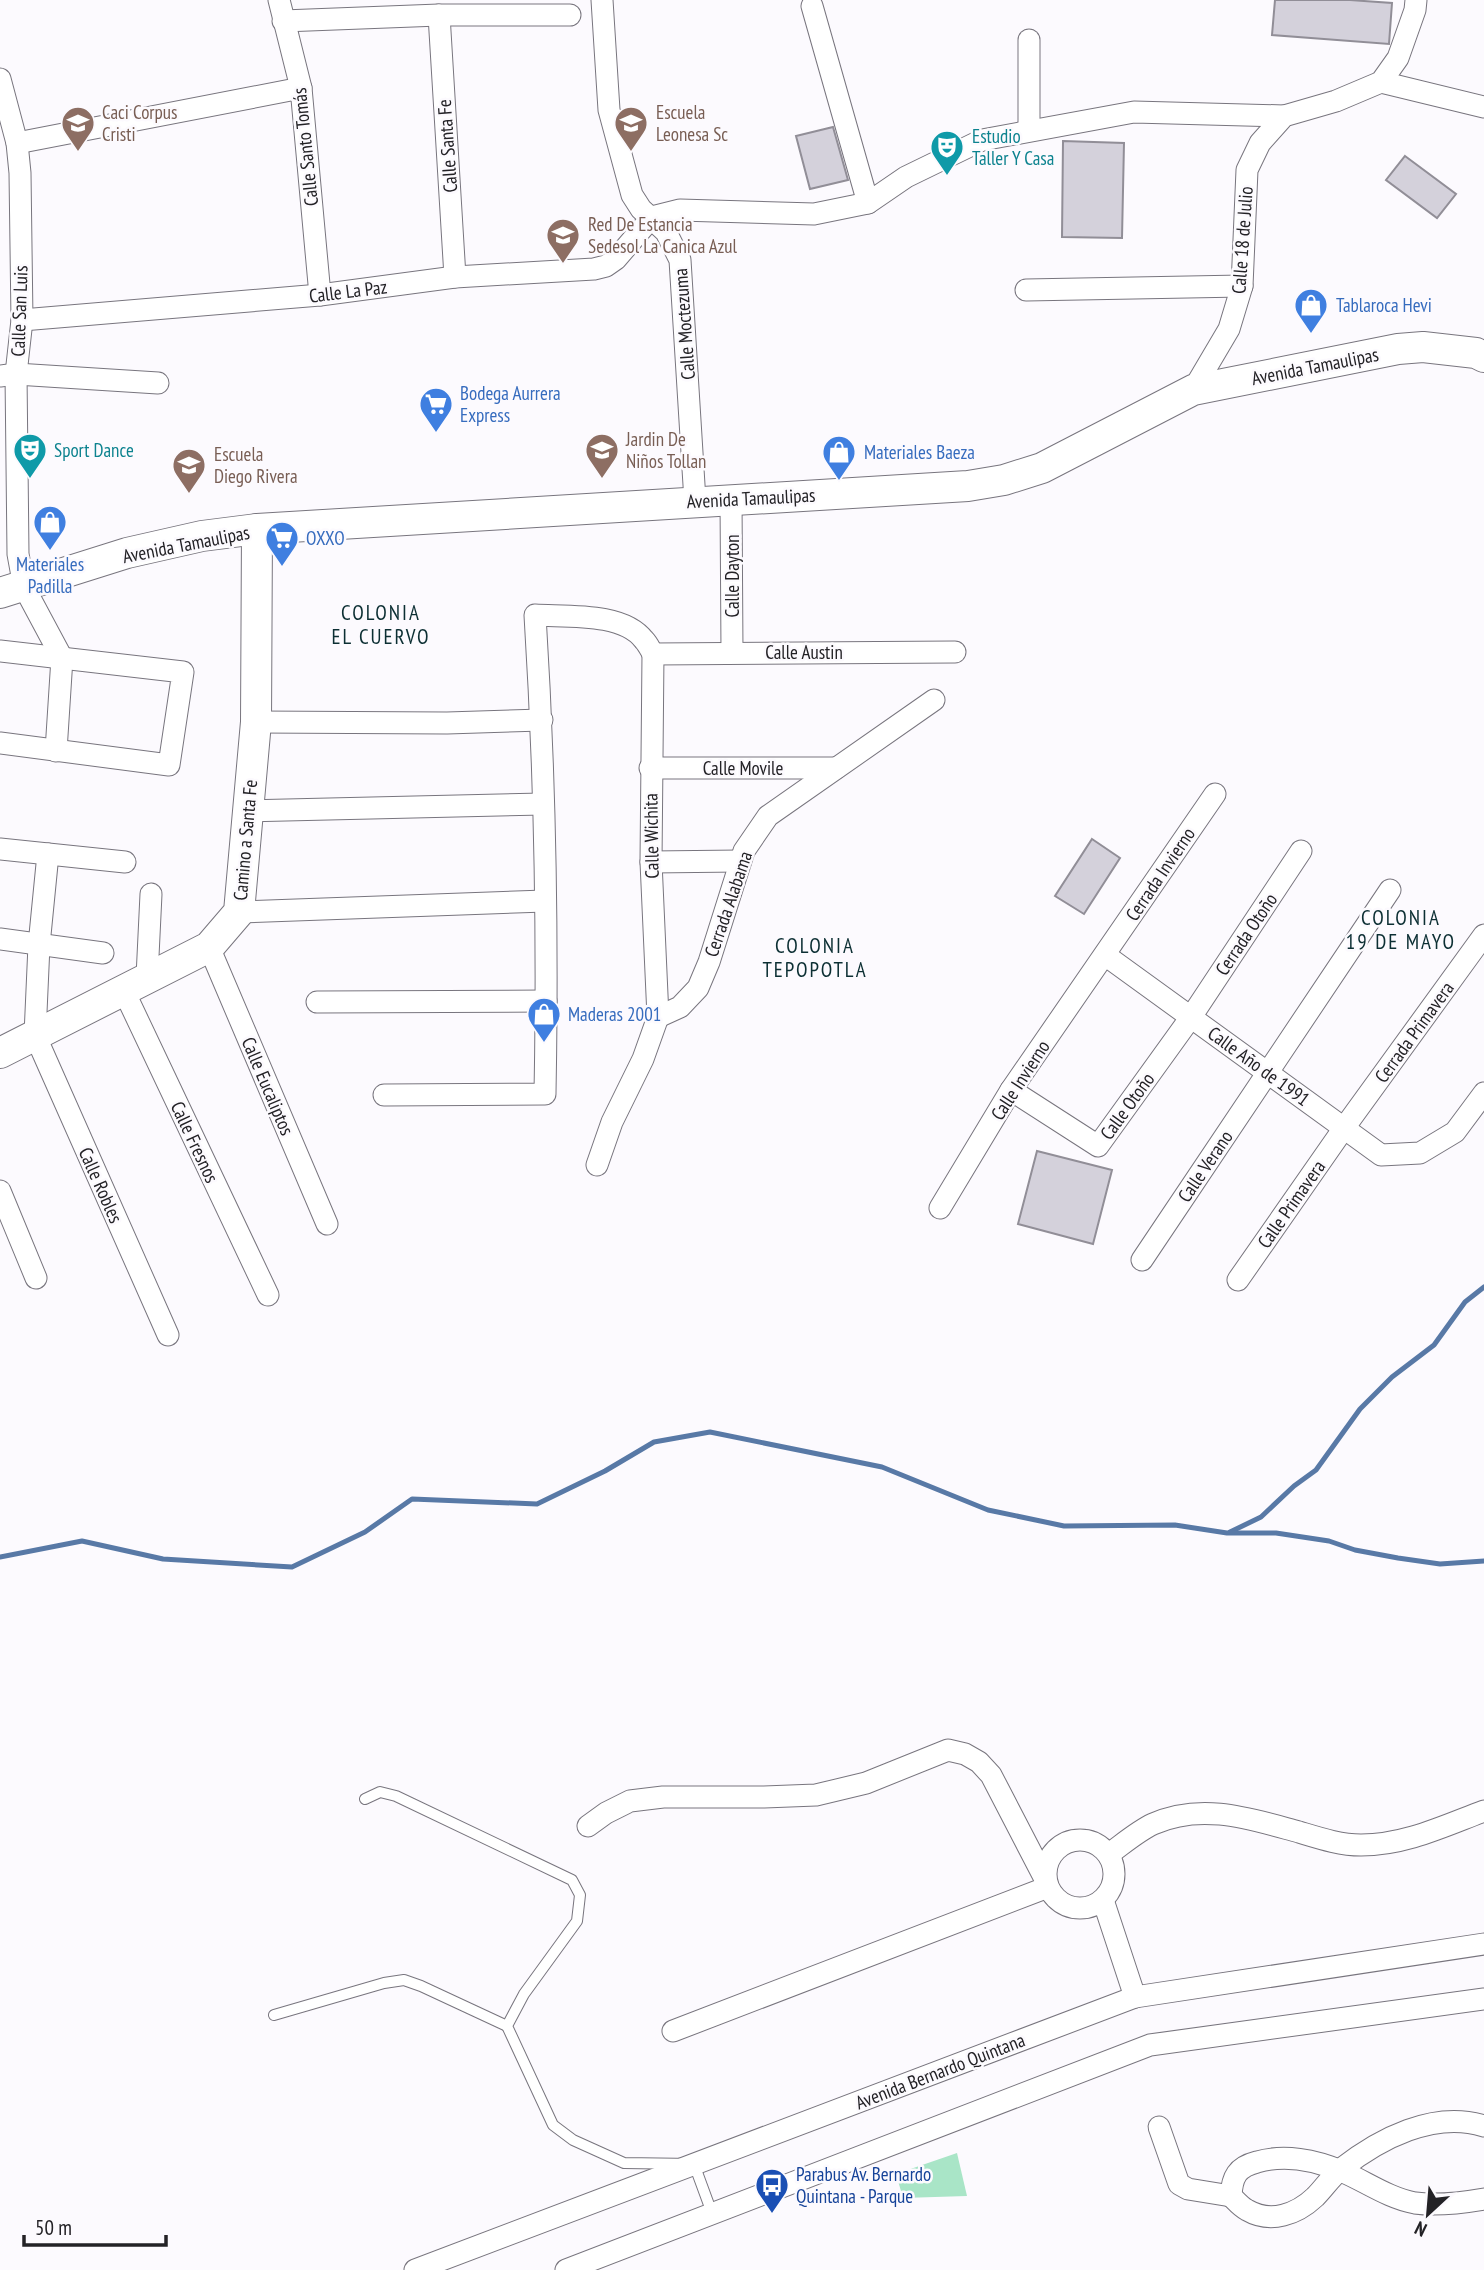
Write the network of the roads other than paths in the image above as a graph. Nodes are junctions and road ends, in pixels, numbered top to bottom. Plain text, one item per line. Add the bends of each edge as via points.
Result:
1 (279, 0) edge
2 (1416, 0) edge
3 (605, 1) edge
4 (812, 6) dead end
5 (439, 15) junction
6 (570, 15) dead end
7 (284, 22) junction
8 (1029, 40) dead end
9 (0, 79) edge
10 (1381, 82) junction
11 (301, 88) junction
12 (1484, 107) edge
13 (1284, 116) junction
14 (1029, 130) junction
15 (18, 143) junction
16 (20, 173) junction
17 (0, 183) edge
18 (868, 203) junction
19 (652, 217) junction
20 (455, 277) junction
21 (1242, 286) junction
22 (1026, 290) dead end
23 (320, 295) junction
24 (22, 320) junction
25 (1481, 351) edge
26 (8, 375) edge
27 (158, 383) dead end
28 (1193, 390) junction
29 (732, 499) junction
30 (695, 501) junction
31 (257, 529) junction
32 (12, 590) edge
33 (0, 651) edge
34 (732, 652) junction
35 (955, 652) dead end
36 (653, 654) junction
37 (62, 658) junction
38 (934, 700) dead end
39 (542, 720) junction
40 (257, 722) junction
41 (0, 743) edge
42 (56, 751) junction
43 (650, 768) junction
44 (836, 768) junction
45 (1214, 794) dead end
46 (543, 804) junction
47 (247, 811) junction
48 (0, 849) edge
49 (1301, 852) dead end
50 (48, 855) junction
51 (125, 862) dead end
52 (651, 862) junction
53 (740, 862) junction
54 (1390, 890) dead end
55 (151, 894) dead end
56 (545, 901) junction
57 (239, 912) junction
58 (1484, 935) edge
59 (0, 939) edge
60 (39, 945) junction
61 (209, 947) junction
62 (103, 953) dead end
63 (1105, 955) junction
64 (135, 983) junction
65 (547, 1001) junction
66 (317, 1002) dead end
67 (658, 1017) junction
68 (1191, 1017) junction
69 (35, 1035) junction
70 (0, 1053) edge
71 (1267, 1073) junction
72 (1012, 1090) junction
73 (1484, 1093) edge
74 (384, 1095) dead end
75 (1344, 1128) junction
76 (597, 1165) dead end
77 (0, 1191) edge
78 (940, 1208) dead end
79 (327, 1224) dead end
80 (1142, 1260) dead end
81 (36, 1278) dead end
82 (1238, 1280) dead end
83 (268, 1295) dead end
84 (168, 1335) dead end
85 (365, 1799) dead end
86 (1484, 1811) edge
87 (588, 1826) dead end
88 (1109, 1854) junction
89 (1047, 1884) junction
90 (1103, 1900) junction
91 (1484, 1944) edge
92 (1135, 1997) junction
93 (1484, 1998) edge
94 (274, 2015) dead end
95 (507, 2026) junction
96 (673, 2031) dead end
97 (1484, 2126) edge
98 (1160, 2127) dead end
99 (694, 2164) junction
100 (1340, 2170) junction
101 (1231, 2196) junction
102 (1484, 2199) edge
103 (712, 2213) junction
104 (426, 2268) edge
105 (566, 2270) edge

1 - 7 street, Calle Santo Tomás
2 - 10 street via 1398,58
3 - 19 street, Calle Moctezuma via 609,110 632,195
4 - 18 street
5 - 6 street
5 - 7 street
5 - 20 street, Calle Santa Fe
7 - 11 street, Calle Santo Tomás
8 - 14 street
9 - 15 street, Calle San Luis
10 - 12 street
10 - 13 street
11 - 15 street
11 - 23 street, Calle Santo Tomás
13 - 14 street via 1134,112
13 - 21 street, Calle 18 de Julio via 1260,143 1247,170
14 - 18 street via 982,140 906,177
15 - 16 street, Calle San Luis
16 - 17 street
16 - 24 street, Calle San Luis
18 - 19 street via 814,214 680,210
19 - 20 street, Calle La Paz via 606,266
19 - 30 street, Calle Moctezuma via 666,232 680,260
20 - 23 street, Calle La Paz
21 - 22 street
21 - 28 street, Calle 18 de Julio via 1229,329
23 - 24 street, Calle La Paz
24 - 26 street, Calle San Luis
25 - 28 street, Avenida Tamaulipas via 1398,349
26 - 27 street
26 - 32 street, Calle San Luis via 18,554
28 - 29 street, Avenida Tamaulipas via 1042,468 1004,480
29 - 30 street, Avenida Tamaulipas
29 - 34 street, Calle Dayton
30 - 31 street, Avenida Tamaulipas
31 - 32 street, Avenida Tamaulipas via 202,536 127,554
31 - 40 street, Camino a Santa Fe
32 - 37 street, Calle San Luis
33 - 37 street
34 - 35 street, Calle Austin
34 - 36 street, Calle Austin
36 - 39 street via 630,627 610,620 535,615
36 - 43 street, Calle Wichita
37 - 42 street
37 - 42 street via 183,672 169,765
38 - 44 street, Cerrada Alabama
39 - 40 street
39 - 46 street
40 - 47 street, Camino a Santa Fe
41 - 42 street
43 - 44 street, Calle Movile
43 - 52 street, Calle Wichita
44 - 53 street, Cerrada Alabama via 768,816
45 - 63 street, Cerrada Invierno
46 - 47 street
46 - 56 street
47 - 57 street, Camino a Santa Fe
48 - 50 street
49 - 68 street, Cerrada Otoño
50 - 51 street
50 - 60 street
52 - 53 street
52 - 67 street, Calle Wichita
53 - 67 street, Cerrada Alabama via 698,988 680,1007
54 - 71 street, Calle Verano
55 - 64 street
56 - 57 street
56 - 65 street
57 - 61 street, Camino a Santa Fe
58 - 75 street, Cerrada Primavera
59 - 60 street
60 - 62 street
60 - 69 street
61 - 64 street, Camino a Santa Fe
61 - 79 street, Calle Eucaliptos
63 - 68 street, Calle Año de 1991
63 - 72 street, Calle Invierno
64 - 69 street, Camino a Santa Fe
64 - 83 street, Calle Fresnos
65 - 66 street
65 - 74 street via 545,1094
67 - 76 street
68 - 71 street, Calle Año de 1991
68 - 72 street, Calle Otoño via 1098,1146
69 - 70 street, Camino a Santa Fe
69 - 84 street, Calle Robles
71 - 75 street, Calle Año de 1991
71 - 80 street, Calle Verano
72 - 78 street, Calle Invierno
73 - 75 street, Calle Año de 1991 via 1455,1132 1420,1153 1381,1155
75 - 82 street, Calle Primavera
77 - 81 street
85 - 95 lane via 380,1792 396,1796 572,1880 580,1895 577,1921 524,1994
86 - 88 street via 1412,1838 1361,1845 1208,1812 1152,1825
87 - 89 street via 630,1801 816,1795 866,1783 948,1750 979,1762 991,1775
88 - 89 street via 1087,1839 1060,1845 1046,1867
88 - 90 street via 1115,1878
89 - 90 street via 1054,1896 1073,1908
89 - 96 street
90 - 92 street
91 - 92 street, Avenida Bernardo Quintana
92 - 99 street, Avenida Bernardo Quintana
93 - 103 street via 1150,2045
94 - 95 lane via 404,1980
95 - 99 lane via 552,2125 624,2163
97 - 100 street via 1438,2122 1391,2136
98 - 101 street via 1179,2184
99 - 103 lane
99 - 104 street, Avenida Bernardo Quintana
100 - 101 street via 1297,2211 1275,2217 1248,2211
100 - 101 street via 1273,2157 1246,2165 1232,2179
100 - 102 street via 1413,2203
103 - 105 street

